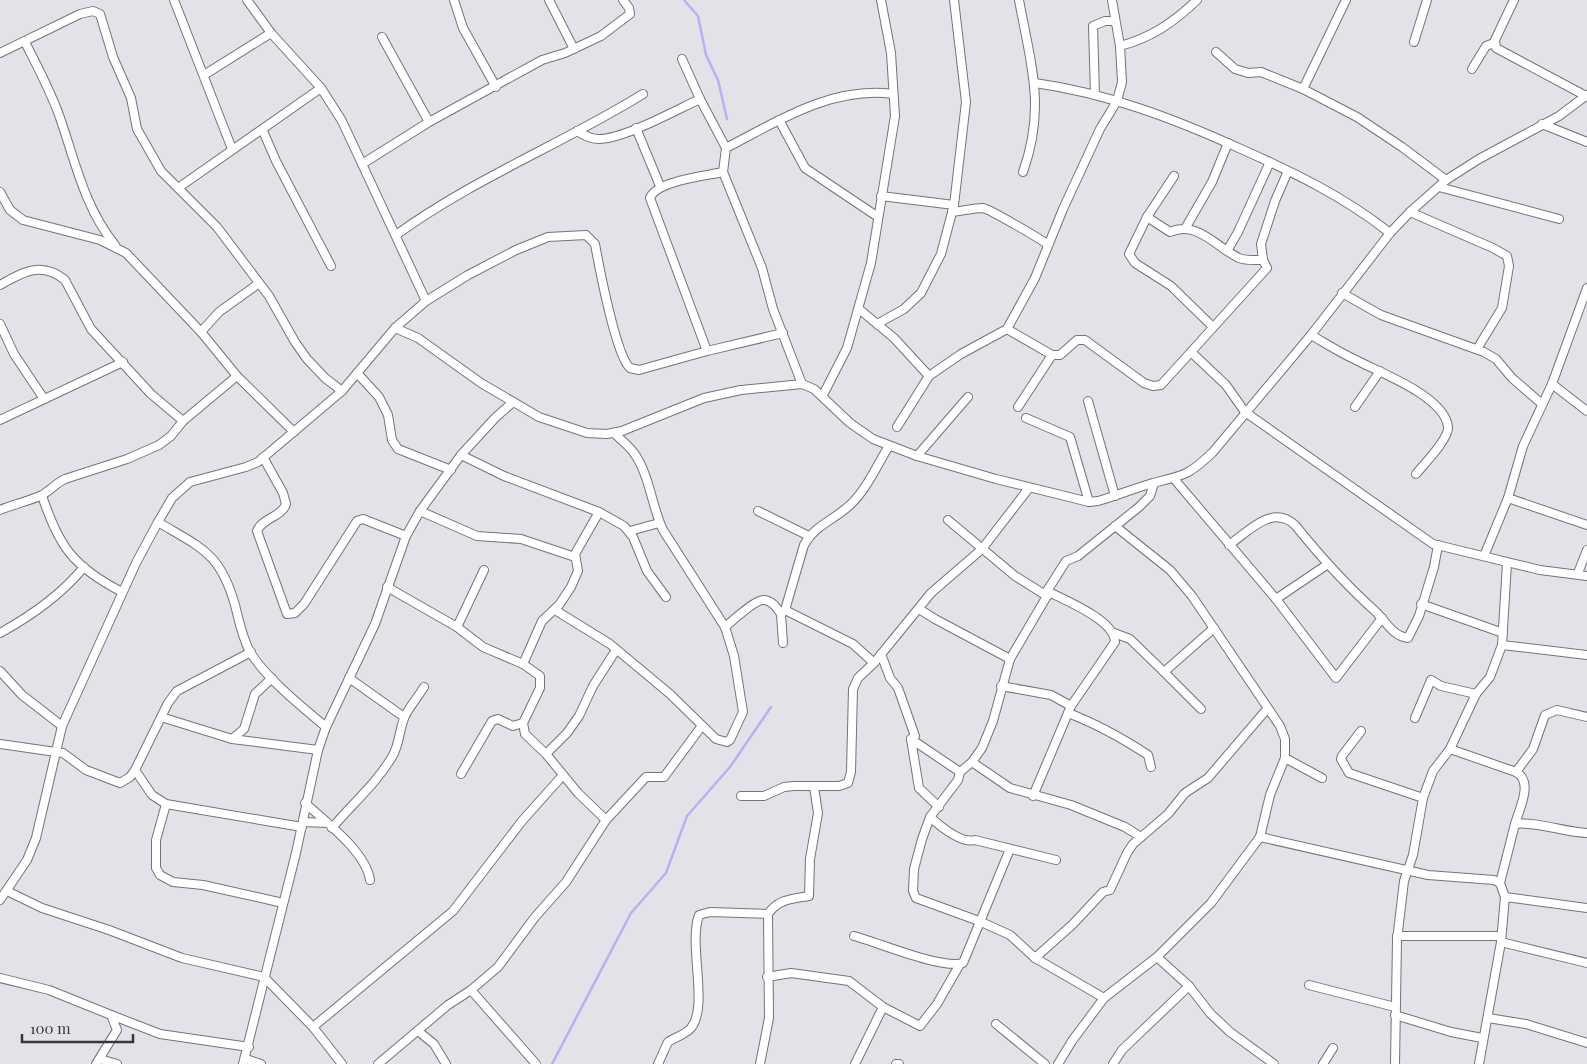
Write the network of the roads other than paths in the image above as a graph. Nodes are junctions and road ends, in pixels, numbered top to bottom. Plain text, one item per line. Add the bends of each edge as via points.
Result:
1 (174, 0) edge
2 (247, 0) edge
3 (454, 0) edge
4 (549, 0) edge
5 (623, 0) edge
6 (881, 0) edge
7 (954, 0) edge
8 (1019, 0) edge
9 (1112, 0) edge
10 (1197, 0) edge
11 (1346, 0) edge
12 (1427, 0) edge
13 (1514, 0) edge
14 (1114, 22) junction
15 (271, 32) junction
16 (382, 37) dead end
17 (25, 42) junction
18 (1414, 42) dead end
19 (1494, 43) junction
20 (1120, 46) junction
21 (574, 49) junction
22 (1216, 52) dead end
23 (0, 53) edge
24 (682, 59) dead end
25 (1472, 70) dead end
26 (204, 75) junction
27 (1034, 83) junction
28 (496, 87) junction
29 (321, 88) junction
30 (1303, 89) junction
31 (643, 94) dead end
32 (893, 94) junction
33 (1095, 94) junction
34 (1587, 95) edge
35 (700, 99) junction
36 (1117, 101) junction
37 (779, 120) junction
38 (430, 122) junction
39 (1542, 124) junction
40 (636, 128) junction
41 (263, 131) junction
42 (577, 131) junction
43 (1587, 142) edge
44 (1228, 143) junction
45 (726, 148) junction
46 (232, 149) junction
47 (1270, 162) junction
48 (362, 164) junction
49 (1288, 171) junction
50 (723, 172) junction
51 (1023, 172) dead end
52 (1174, 176) dead end
53 (1446, 180) junction
54 (660, 186) junction
55 (1439, 187) junction
56 (178, 188) junction
57 (0, 192) edge
58 (881, 196) junction
59 (953, 208) junction
60 (1410, 212) junction
61 (878, 217) junction
62 (1147, 218) junction
63 (1559, 218) dead end
64 (1186, 227) junction
65 (1390, 233) junction
66 (396, 235) junction
67 (1048, 245) junction
68 (116, 246) junction
69 (1227, 251) junction
70 (1263, 260) junction
71 (331, 266) dead end
72 (258, 284) junction
73 (0, 285) edge
74 (1587, 288) edge
75 (1342, 293) junction
76 (426, 301) junction
77 (859, 309) junction
78 (0, 324) edge
79 (877, 324) junction
80 (1212, 326) junction
81 (395, 328) junction
82 (1007, 329) junction
83 (201, 332) junction
84 (783, 334) junction
85 (1311, 335) junction
86 (1477, 349) junction
87 (707, 351) junction
88 (1191, 352) junction
89 (1052, 355) junction
90 (123, 362) junction
91 (1380, 371) junction
92 (357, 373) junction
93 (237, 376) junction
94 (929, 376) junction
95 (802, 384) junction
96 (1552, 384) junction
97 (342, 391) junction
98 (823, 395) junction
99 (968, 397) dead end
100 (44, 399) junction
101 (1088, 401) dead end
102 (513, 402) junction
103 (1542, 404) junction
104 (1018, 407) dead end
105 (1355, 407) dead end
106 (1587, 411) edge
107 (1245, 412) junction
108 (1026, 418) dead end
109 (0, 420) edge
110 (183, 421) junction
111 (897, 427) dead end
112 (294, 432) junction
113 (614, 432) junction
114 (889, 446) junction
115 (461, 455) junction
116 (916, 456) junction
117 (263, 457) junction
118 (451, 470) junction
119 (1416, 474) dead end
120 (1175, 480) junction
121 (1154, 483) junction
122 (1029, 488) junction
123 (42, 496) junction
124 (1115, 496) junction
125 (1508, 498) junction
126 (1089, 502) junction
127 (0, 510) edge
128 (420, 511) junction
129 (758, 511) dead end
130 (599, 512) junction
131 (948, 520) dead end
132 (158, 522) junction
133 (659, 522) junction
134 (1587, 525) edge
135 (1115, 526) junction
136 (630, 531) junction
137 (406, 536) junction
138 (809, 536) junction
139 (1229, 545) junction
140 (1438, 545) junction
141 (982, 549) junction
142 (1587, 550) edge
143 (575, 556) junction
144 (1484, 556) junction
145 (1507, 563) junction
146 (1328, 564) junction
147 (84, 567) junction
148 (484, 570) dead end
149 (1578, 573) junction
150 (1587, 576) edge
151 (387, 586) junction
152 (122, 592) junction
153 (1047, 594) junction
154 (666, 597) dead end
155 (1276, 600) junction
156 (1421, 604) junction
157 (919, 609) junction
158 (555, 610) junction
159 (783, 612) junction
160 (1382, 618) junction
161 (457, 627) junction
162 (724, 627) junction
163 (1214, 628) junction
164 (0, 633) edge
165 (1114, 633) junction
166 (1503, 633) junction
167 (784, 644) dead end
168 (1502, 645) junction
169 (616, 650) junction
170 (250, 652) junction
171 (881, 654) junction
172 (1587, 655) edge
173 (1010, 659) junction
174 (874, 663) junction
175 (522, 664) junction
176 (0, 670) edge
177 (1164, 672) junction
178 (272, 678) junction
179 (349, 678) junction
180 (1001, 686) junction
181 (424, 687) dead end
182 (1476, 694) junction
183 (1069, 709) junction
184 (1201, 709) dead end
185 (1267, 709) junction
186 (161, 717) junction
187 (404, 717) junction
188 (1587, 717) edge
189 (1415, 718) dead end
190 (523, 723) junction
191 (62, 726) junction
192 (326, 727) junction
193 (701, 728) junction
194 (1361, 731) dead end
195 (232, 739) junction
196 (911, 739) junction
197 (0, 744) edge
198 (1450, 748) junction
199 (318, 750) junction
200 (55, 752) junction
201 (546, 754) junction
202 (1285, 758) junction
203 (972, 762) junction
204 (1151, 767) dead end
205 (135, 770) junction
206 (960, 772) junction
207 (1516, 772) junction
208 (461, 774) dead end
209 (564, 775) junction
210 (1322, 778) dead end
211 (814, 787) junction
212 (741, 796) dead end
213 (1034, 796) junction
214 (1423, 798) junction
215 (305, 803) junction
216 (166, 804) junction
217 (939, 807) junction
218 (930, 817) junction
219 (606, 820) junction
220 (302, 824) junction
221 (1515, 824) junction
222 (330, 826) junction
223 (1587, 833) edge
224 (1141, 837) junction
225 (1260, 837) junction
226 (1010, 849) junction
227 (1056, 860) dead end
228 (1408, 870) junction
229 (370, 880) dead end
230 (1500, 883) junction
231 (7, 891) junction
232 (1505, 897) junction
233 (0, 899) edge
234 (283, 903) junction
235 (1587, 908) edge
236 (768, 914) junction
237 (979, 921) junction
238 (854, 936) dead end
239 (1397, 936) junction
240 (1501, 939) junction
241 (1157, 957) junction
242 (1035, 958) junction
243 (1587, 963) edge
244 (960, 964) junction
245 (264, 976) junction
246 (767, 977) junction
247 (0, 978) edge
248 (1309, 985) dead end
249 (1189, 986) junction
250 (471, 990) junction
251 (1104, 998) junction
252 (883, 1007) junction
253 (1395, 1007) junction
254 (111, 1015) junction
255 (1395, 1016) junction
256 (1488, 1018) junction
257 (996, 1024) dead end
258 (313, 1027) junction
259 (418, 1031) junction
260 (1482, 1038) junction
261 (1587, 1043) edge
262 (249, 1047) junction
263 (1333, 1048) dead end
264 (245, 1061) edge
265 (98, 1062) edge
266 (117, 1064) edge
267 (261, 1064) edge
268 (342, 1064) edge
269 (378, 1064) edge
270 (446, 1064) edge
271 (536, 1064) edge
272 (658, 1064) edge
273 (760, 1064) edge
274 (855, 1064) edge
275 (1045, 1064) edge
276 (1058, 1064) edge
277 (1113, 1064) edge
278 (1274, 1064) edge
279 (1324, 1064) edge
280 (1395, 1064) edge
281 (1479, 1064) edge

1 - 26 street
2 - 15 street
3 - 28 street via 462,28
4 - 21 street
5 - 21 street via 630,10 628,17 601,36
6 - 32 street via 891,53
7 - 59 street via 966,102
8 - 27 street
9 - 14 street
10 - 20 street via 1156,32 1138,42
11 - 30 street
12 - 18 street
13 - 19 street
14 - 20 street
14 - 33 street via 1105,21 1093,26
15 - 26 street
15 - 29 street
16 - 38 street
17 - 23 street
17 - 56 street via 80,14 93,11 100,14 113,57 131,98 137,129 161,171
17 - 68 street via 53,99 73,163 96,216
19 - 25 street via 1486,46
19 - 34 street via 1498,50
20 - 36 street via 1122,82
21 - 28 street via 542,60
22 - 30 street via 1235,69 1248,74 1261,72
24 - 35 street
26 - 46 street
27 - 33 street
27 - 51 street via 1035,130
28 - 38 street
29 - 41 street
29 - 48 street via 342,121
30 - 53 street via 1357,117
31 - 42 street
32 - 37 street via 844,95
32 - 58 street via 895,116
33 - 36 street
34 - 39 street
35 - 40 street
35 - 45 street
36 - 44 street via 1196,128
36 - 67 street via 1100,129
37 - 45 street
37 - 61 street via 805,168
38 - 48 street
39 - 43 street
39 - 53 street
40 - 42 street via 599,140
40 - 54 street
41 - 46 street
41 - 71 street
42 - 66 street via 432,209
44 - 47 street
44 - 64 street via 1212,182
45 - 50 street
46 - 56 street
47 - 49 street
47 - 69 street
48 - 66 street
49 - 65 street via 1341,197
49 - 70 street via 1261,244
50 - 54 street
50 - 84 street via 762,268
52 - 62 street
53 - 55 street
54 - 87 street via 652,193 651,204
55 - 60 street
55 - 63 street
56 - 72 street via 211,220
57 - 68 street via 10,210 23,220
58 - 59 street
58 - 61 street
59 - 67 street via 988,209
59 - 79 street via 941,254 921,293 904,309
60 - 65 street
60 - 86 street via 1507,256 1509,266 1502,308
61 - 77 street
62 - 64 street via 1170,232
62 - 80 street via 1129,251 1131,258 1172,286
64 - 69 street
65 - 75 street
66 - 76 street
67 - 82 street
68 - 83 street
69 - 70 street via 1241,260
70 - 80 street via 1266,268
72 - 83 street via 219,312
72 - 97 street via 269,296 307,359
73 - 90 street via 30,269 61,277 91,328
74 - 96 street
75 - 85 street
75 - 86 street via 1381,315
76 - 81 street
76 - 87 street via 516,250 548,238 586,235 595,244 626,365 639,370
77 - 79 street
77 - 98 street via 847,348
78 - 100 street via 14,354
79 - 94 street
80 - 88 street
81 - 92 street
81 - 102 street via 418,338
82 - 89 street
82 - 94 street
83 - 93 street
84 - 87 street
84 - 95 street
85 - 91 street
85 - 107 street
86 - 103 street via 1496,360
88 - 89 street via 1158,386 1144,383 1085,340 1077,340 1060,355
88 - 107 street via 1226,385
89 - 104 street
90 - 100 street
90 - 110 street via 151,394
91 - 105 street
91 - 119 street via 1433,403 1447,423 1444,439
92 - 97 street
92 - 118 street via 382,403 388,415 392,440 398,449
93 - 110 street
93 - 112 street
94 - 111 street
95 - 98 street
95 - 113 street via 741,390 704,398 632,428
96 - 103 street
96 - 106 street
97 - 112 street
98 - 114 street via 862,433
99 - 116 street
100 - 109 street
101 - 124 street
102 - 113 street via 539,417 587,433
102 - 115 street
103 - 125 street via 1523,446
107 - 120 street via 1203,462
107 - 140 street
108 - 126 street via 1070,437
110 - 123 street via 171,436 158,445 127,459 65,479
112 - 117 street
113 - 133 street via 636,455 648,482
114 - 116 street
114 - 138 street via 850,505
115 - 118 street
115 - 130 street via 504,476
116 - 122 street
117 - 132 street via 246,467 190,482 172,498
117 - 137 street via 286,504 257,531 288,614 296,613 304,604 357,520
118 - 128 street
120 - 121 street
120 - 139 street
121 - 124 street
121 - 135 street via 1150,496
122 - 126 street
122 - 141 street
123 - 127 street
123 - 147 street via 56,534 71,557
124 - 126 street
125 - 134 street
125 - 144 street
128 - 137 street
128 - 143 street via 477,536 521,540
129 - 138 street
130 - 136 street
130 - 143 street
131 - 141 street
132 - 152 street
132 - 170 street via 197,544 216,560
133 - 136 street
133 - 162 street
135 - 153 street via 1078,556 1066,561
135 - 163 street via 1170,570
136 - 154 street via 647,571
137 - 151 street
138 - 159 street
139 - 146 street via 1272,516 1284,517 1295,525
139 - 155 street
140 - 144 street
140 - 156 street
141 - 153 street via 1015,576
141 - 157 street via 931,594
142 - 149 street
143 - 158 street via 577,574
144 - 145 street
145 - 149 street
145 - 166 street
146 - 155 street
146 - 160 street
147 - 152 street
147 - 164 street via 74,580 32,614
148 - 161 street
149 - 150 street
151 - 161 street
151 - 179 street via 375,624
152 - 191 street
153 - 165 street via 1105,623
153 - 173 street
155 - 160 street via 1336,678
156 - 160 street via 1408,638 1393,631
156 - 166 street
157 - 171 street
157 - 173 street
158 - 169 street
158 - 175 street via 542,621
159 - 162 street via 772,603 760,600
159 - 167 street
159 - 174 street via 853,644
161 - 175 street via 483,647
162 - 193 street via 734,656 743,712 727,742 716,739
163 - 177 street
163 - 185 street
165 - 177 street via 1130,639
165 - 183 street via 1112,648
166 - 168 street
168 - 172 street
168 - 182 street via 1490,677
169 - 193 street via 670,694
169 - 201 street via 579,716
170 - 178 street
170 - 186 street via 177,691
171 - 174 street
171 - 196 street via 916,736
173 - 180 street
174 - 211 street via 858,678 853,688 850,780 843,786
175 - 190 street via 540,676 542,681
176 - 191 street via 22,695
177 - 184 street
178 - 192 street
178 - 195 street via 255,694 244,729
179 - 187 street
179 - 192 street
180 - 183 street via 1051,695
180 - 203 street via 988,733
181 - 187 street
182 - 189 street via 1441,686 1430,680
182 - 198 street
183 - 204 street via 1148,756
183 - 213 street
185 - 202 street via 1285,739
185 - 224 street via 1208,778 1185,793 1168,814
186 - 195 street
186 - 205 street
187 - 222 street via 399,743 390,760 370,788
188 - 207 street via 1557,710 1545,715 1532,749
190 - 201 street via 525,734
190 - 208 street via 513,726 498,719 492,721
191 - 200 street
192 - 199 street
193 - 219 street via 664,777 646,777
194 - 214 street via 1341,759 1349,773
195 - 199 street
196 - 206 street
196 - 217 street via 919,788
197 - 200 street
198 - 207 street
198 - 214 street via 1433,771
199 - 215 street
200 - 205 street via 63,753 86,770 115,782 126,780
200 - 231 street via 36,838 27,860
201 - 209 street
202 - 210 street
202 - 225 street via 1270,795
203 - 206 street
203 - 213 street via 1010,788
205 - 216 street via 152,795
206 - 217 street
207 - 221 street via 1525,784
209 - 219 street
209 - 258 street via 522,821 453,911
211 - 212 street via 784,787 764,796
211 - 236 street via 818,813 810,858 809,896 782,900
213 - 224 street via 1071,805
214 - 228 street
215 - 220 street
215 - 222 street
216 - 220 street
216 - 234 street via 156,840 156,868 160,874 173,882 203,885
217 - 218 street
218 - 226 street via 964,840
218 - 237 street via 914,869 914,895 922,901
219 - 250 street via 566,882 506,957
220 - 222 street
220 - 234 street
221 - 223 street via 1528,822
221 - 230 street
222 - 229 street via 362,858
224 - 242 street via 1127,853 1110,890 1104,892
225 - 228 street
225 - 241 street via 1211,903
226 - 227 street
226 - 237 street
228 - 230 street
228 - 239 street
230 - 232 street
231 - 233 street
231 - 245 street via 42,908 182,958
232 - 235 street
232 - 240 street
234 - 245 street
236 - 246 street
236 - 272 street via 710,912 699,915 695,950 698,1005 695,1022 687,1032 668,1042
237 - 242 street via 1010,935
237 - 244 street
238 - 244 street via 936,962
239 - 240 street
239 - 253 street
240 - 243 street
240 - 256 street
241 - 249 street
241 - 251 street
242 - 251 street
244 - 252 street via 920,1026
245 - 258 street
245 - 262 street
246 - 252 street via 791,973 849,981
246 - 273 street via 770,1018
247 - 254 street via 49,990
248 - 253 street
249 - 277 street via 1122,1050
249 - 278 street via 1230,1032
250 - 259 street
250 - 271 street
251 - 276 street
252 - 274 street
253 - 255 street
254 - 262 street via 160,1034
254 - 265 street via 117,1030
255 - 260 street
255 - 280 street
256 - 260 street
256 - 261 street via 1526,1024
257 - 275 street
258 - 268 street
259 - 269 street
259 - 270 street via 434,1044
260 - 281 street
262 - 264 street
263 - 279 street
264 - 267 street
265 - 266 street

